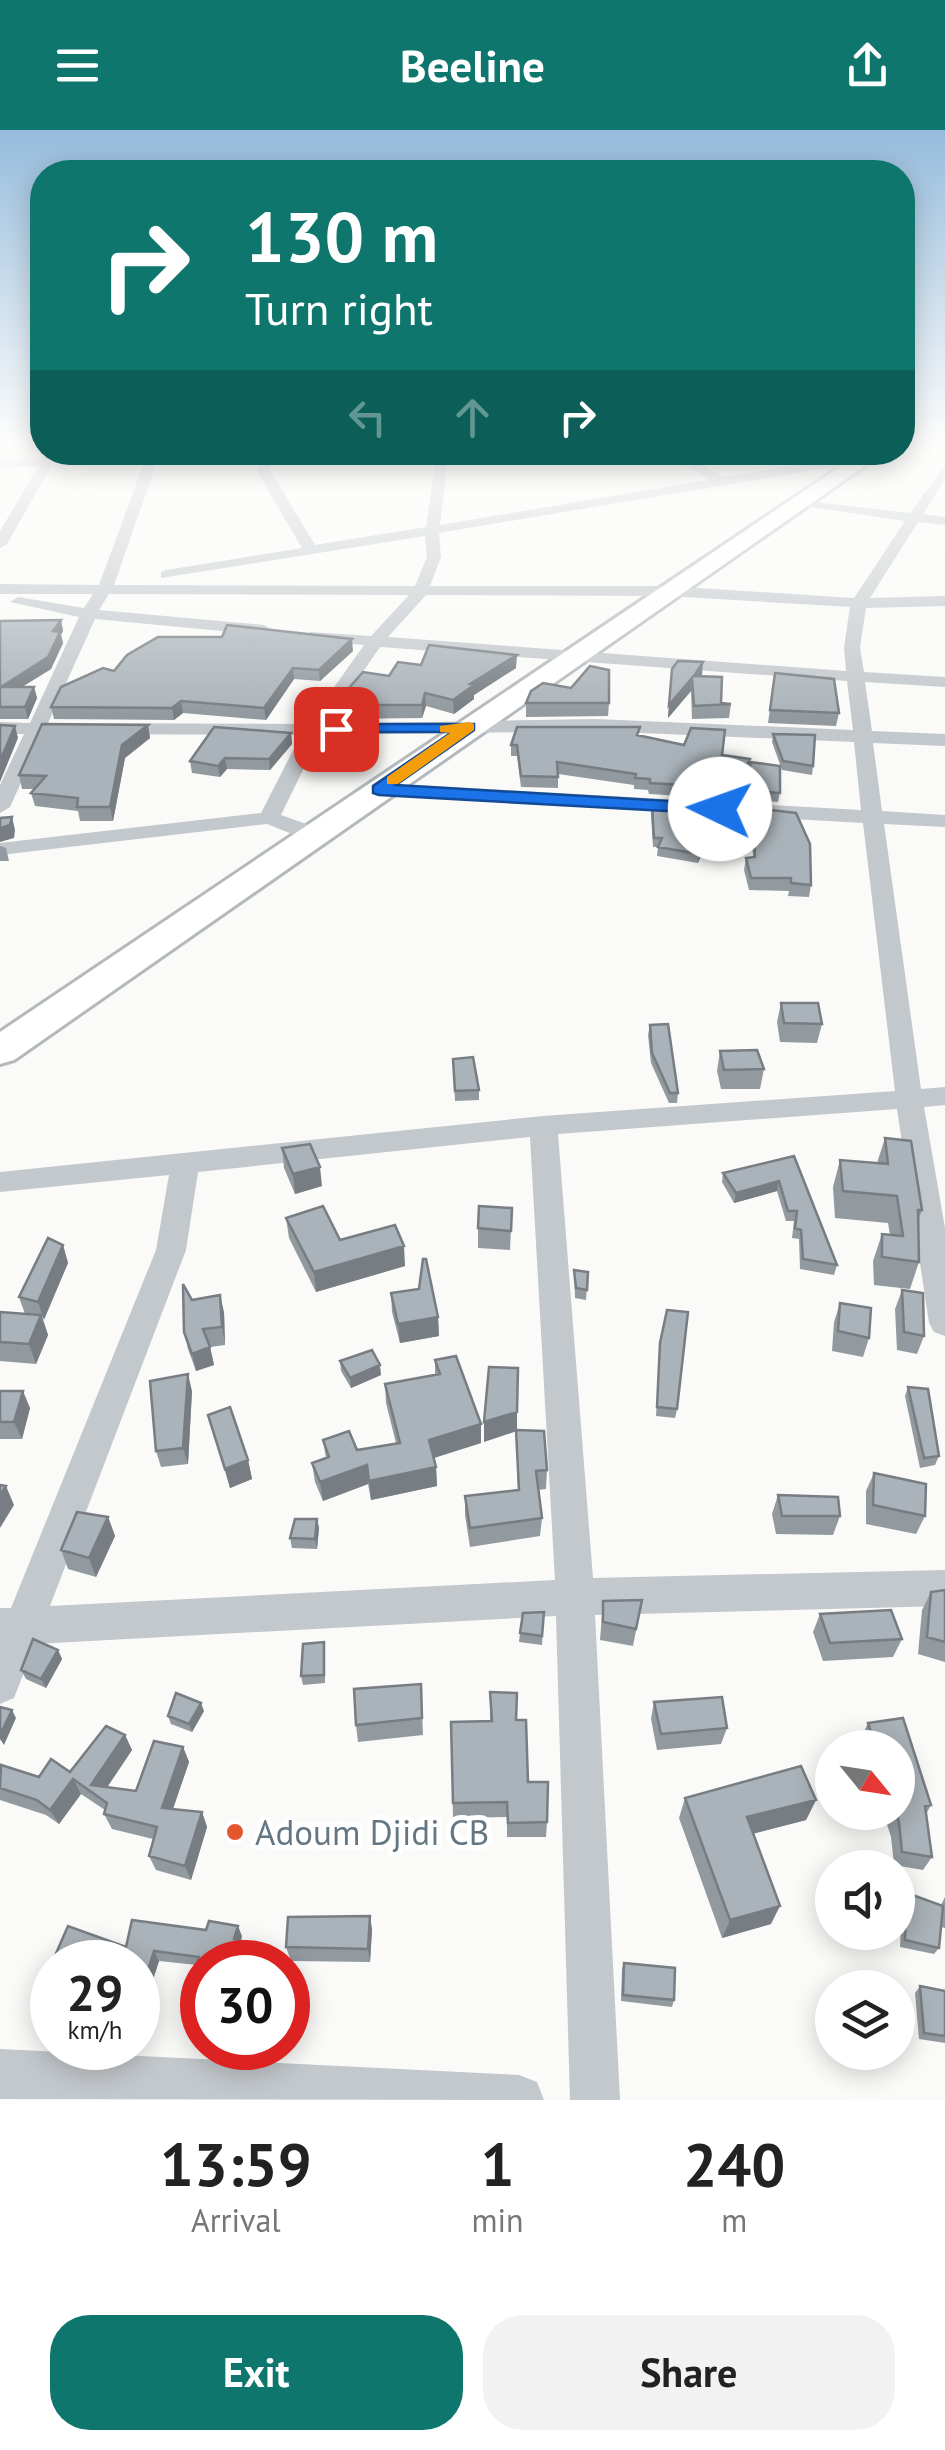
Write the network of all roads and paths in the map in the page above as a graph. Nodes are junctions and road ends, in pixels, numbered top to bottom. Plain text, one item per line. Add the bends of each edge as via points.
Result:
1 (122, 533) edge
2 (300, 533) edge
3 (432, 533) joint
4 (754, 533) edge
5 (901, 533) edge
6 (312, 552) junction
7 (128, 587) junction
8 (106, 588) junction
9 (667, 591) junction
10 (420, 592) junction
11 (2, 597) edge
12 (945, 602) edge
13 (859, 603) junction
14 (88, 614) junction
15 (375, 642) junction
16 (569, 658) junction
17 (855, 678) junction
18 (945, 682) edge
19 (469, 727) junction
20 (0, 728) edge
21 (34, 728) junction
22 (314, 729) junction
23 (861, 737) junction
24 (945, 740) edge
25 (379, 790) junction
26 (0, 806) edge
27 (270, 818) junction
28 (872, 818) junction
29 (945, 821) edge
30 (315, 835) junction
31 (0, 848) edge
32 (0, 1051) edge
33 (945, 1096) edge
34 (910, 1098) junction
35 (543, 1126) junction
36 (185, 1163) junction
37 (0, 1182) edge
38 (945, 1323) edge
39 (945, 1588) edge
40 (575, 1597) junction
41 (12, 1627) edge
42 (0, 1684) edge
43 (0, 2074) edge
44 (520, 2100) edge
45 (596, 2100) edge

1 - 8 street
2 - 6 street
3 - 6 street
3 - 10 street via 434,557
4 - 9 highway
5 - 13 street
6 - 7 street via 150,577
7 - 8 street
7 - 10 street
8 - 11 street
8 - 14 street
9 - 10 street
9 - 13 street
9 - 16 highway
10 - 15 street
11 - 14 street
12 - 13 street
13 - 17 street
14 - 15 street
14 - 21 street
15 - 16 street
15 - 22 street
16 - 17 street
16 - 19 highway
17 - 18 street
17 - 23 street
19 - 22 street
19 - 23 street via 595,725
19 - 25 highway
20 - 21 street
21 - 22 street
21 - 26 street
22 - 27 street
23 - 24 street
23 - 28 street
25 - 28 street
25 - 30 highway
27 - 30 street
27 - 31 street
28 - 29 street
28 - 34 street
30 - 32 highway
33 - 34 street
34 - 35 street
34 - 38 street
35 - 36 street
35 - 40 street
36 - 37 street
36 - 41 street via 171,1250
39 - 40 street
40 - 41 street
40 - 45 street
41 - 42 street
43 - 44 street

